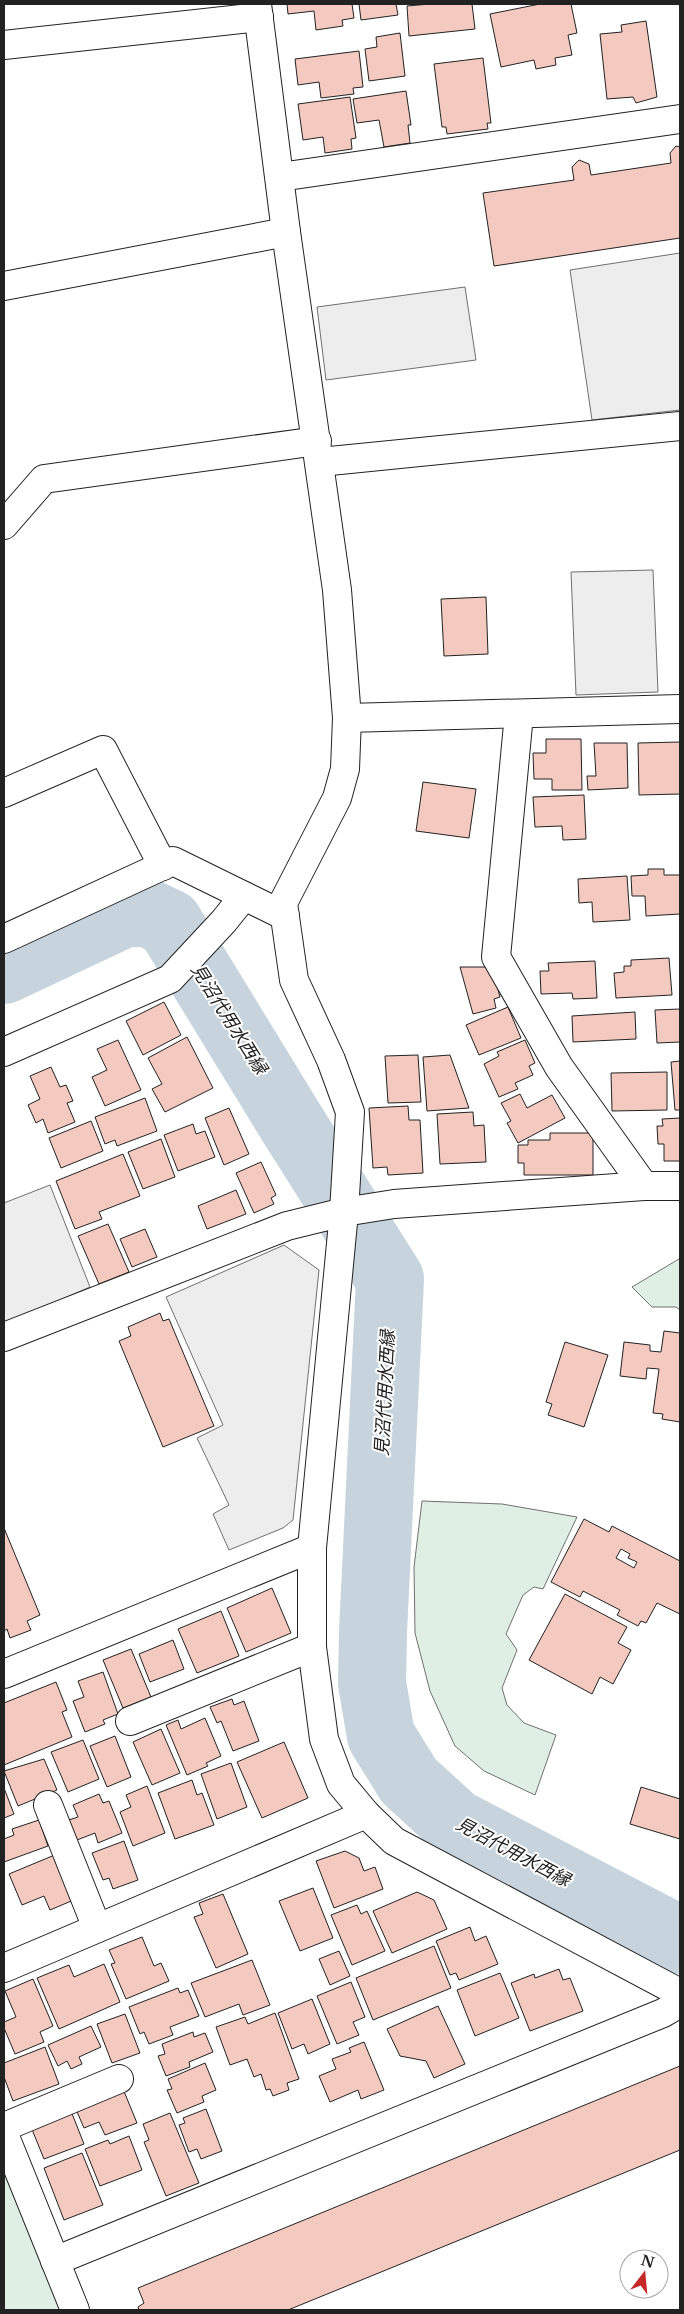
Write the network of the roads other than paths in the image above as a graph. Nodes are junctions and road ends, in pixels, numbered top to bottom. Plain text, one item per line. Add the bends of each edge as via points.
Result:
1 (258, 11) edge
2 (4, 45) edge
3 (680, 120) edge
4 (280, 177) junction
5 (286, 232) junction
6 (4, 286) edge
7 (680, 426) edge
8 (318, 451) junction
9 (4, 525) edge
10 (680, 709) edge
11 (519, 714) junction
12 (347, 718) junction
13 (4, 793) edge
14 (163, 866) junction
15 (244, 896) junction
16 (285, 916) junction
17 (4, 939) edge
18 (4, 1052) edge
19 (644, 1186) junction
20 (680, 1186) edge
21 (344, 1212) junction
22 (4, 1337) edge
23 (312, 1548) junction
24 (312, 1647) junction
25 (4, 1674) edge
26 (130, 1721) dead end
27 (48, 1805) dead end
28 (366, 1814) junction
29 (97, 1928) junction
30 (4, 1968) edge
31 (680, 1993) edge
32 (680, 2003) edge
33 (119, 2079) dead end
34 (4, 2127) edge
35 (4, 2134) edge
36 (55, 2261) junction
37 (75, 2310) edge

1 - 2 street
1 - 4 street
3 - 4 street
4 - 5 street
5 - 6 street
5 - 8 street
7 - 8 street
8 - 9 street via 44,479
8 - 12 street via 337,590
10 - 11 street
11 - 12 street
11 - 19 street via 496,957 559,1067
12 - 16 street via 345,769 337,798 283,903
13 - 14 street via 103,750
14 - 15 street via 173,861
14 - 17 street
15 - 16 street
15 - 18 street via 170,979
16 - 21 street via 294,980 332,1060 350,1112
19 - 20 street
19 - 21 street via 394,1204
21 - 22 street via 287,1226
21 - 23 street
23 - 24 street
23 - 25 street
24 - 26 street
24 - 28 street via 324,1739 341,1784
27 - 29 street
28 - 29 street
28 - 31 street via 394,1841
29 - 30 street
32 - 36 street via 663,2013
33 - 34 street
35 - 36 street
36 - 37 street

